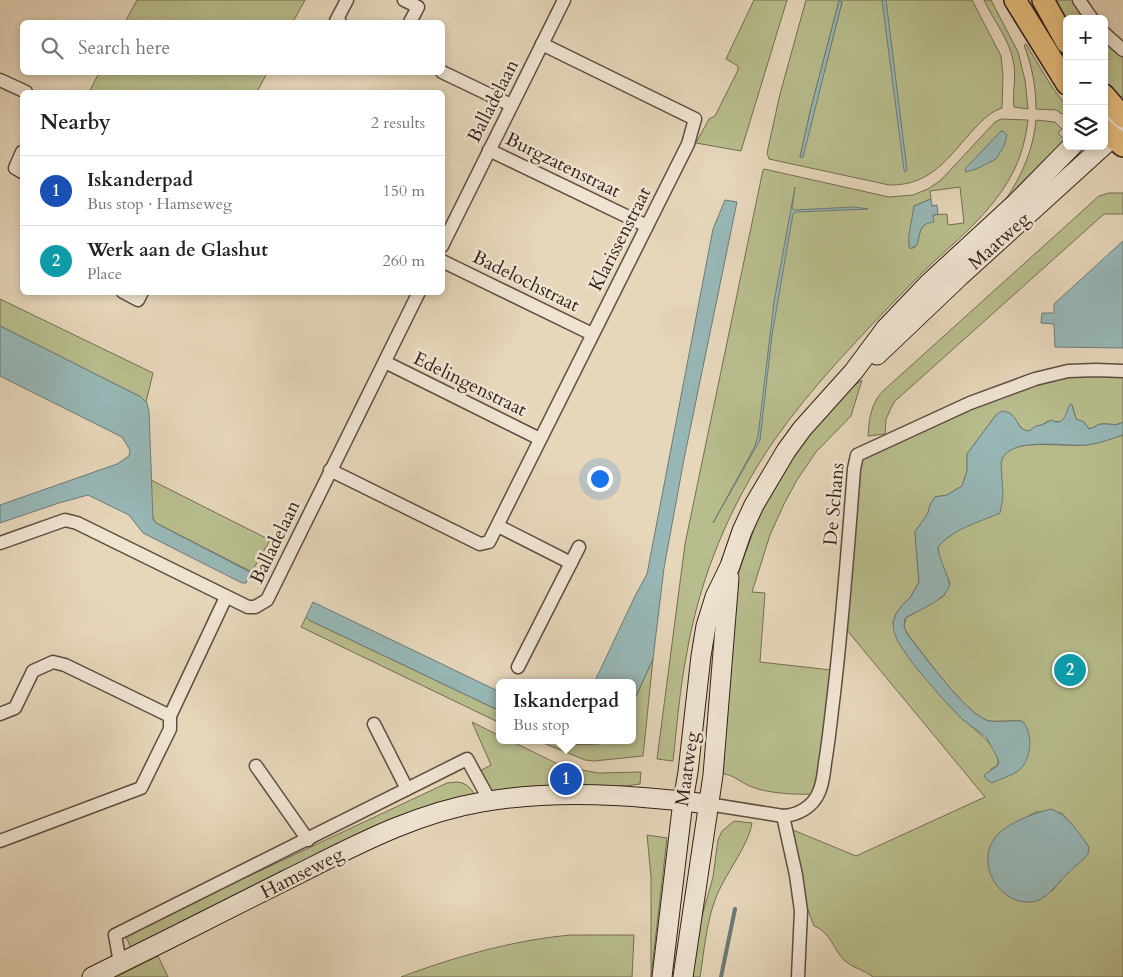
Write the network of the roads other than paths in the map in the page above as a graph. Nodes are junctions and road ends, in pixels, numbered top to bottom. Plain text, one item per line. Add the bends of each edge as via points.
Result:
1 (347, 0) edge
2 (404, 0) edge
3 (564, 0) edge
4 (1016, 0) edge
5 (1043, 0) edge
6 (1078, 0) edge
7 (1089, 15) edge
8 (336, 20) edge
9 (411, 20) edge
10 (1063, 36) edge
11 (1108, 37) edge
12 (542, 44) junction
13 (1123, 50) edge
14 (445, 73) edge
15 (1063, 77) edge
16 (0, 80) edge
17 (22, 90) edge
18 (1108, 105) edge
19 (511, 106) junction
20 (1116, 126) edge
21 (489, 150) junction
22 (1068, 150) edge
23 (20, 157) edge
24 (20, 171) edge
25 (647, 226) junction
26 (445, 240) edge
27 (445, 262) edge
28 (129, 295) edge
29 (140, 295) edge
30 (418, 295) edge
31 (592, 334) junction
32 (385, 362) junction
33 (854, 371) junction
34 (1123, 371) edge
35 (540, 439) junction
36 (330, 470) junction
37 (498, 526) junction
38 (0, 543) edge
39 (579, 547) dead end
40 (571, 563) junction
41 (730, 566) junction
42 (226, 597) junction
43 (518, 667) dead end
44 (0, 714) edge
45 (170, 716) junction
46 (374, 724) dead end
47 (256, 766) dead end
48 (407, 789) junction
49 (490, 801) junction
50 (683, 801) junction
51 (708, 804) junction
52 (783, 816) junction
53 (308, 840) junction
54 (0, 841) edge
55 (119, 958) junction
56 (92, 977) edge
57 (662, 977) edge
58 (683, 977) edge
59 (798, 977) edge

1 - 8 street
2 - 9 street via 418,6
3 - 12 street, Balladelaan
4 - 15 main road
5 - 10 main road
6 - 7 street
11 - 13 street
12 - 19 street, Balladelaan
12 - 25 street, Klarissenstraat via 695,119 688,144
14 - 19 street
16 - 17 street
18 - 20 main road
19 - 21 street, Balladelaan
20 - 33 main road, Maatweg via 889,344
21 - 25 street, Burgzatenstraat
21 - 26 street, Balladelaan
22 - 33 main road, Maatweg via 909,304 886,328
23 - 24 street via 15,168
25 - 31 street, Klarissenstraat
27 - 31 street, Badelochstraat
28 - 29 street via 138,300
30 - 32 street, Balladelaan
31 - 35 street, Klarissenstraat
32 - 35 street, Edelingenstraat
32 - 36 street, Balladelaan
33 - 41 main road, Maatweg via 786,451 754,505
34 - 52 street, De Schans via 1068,371 1035,379 970,404 858,455 823,779 812,802 798,813
35 - 37 street, Klarissenstraat
36 - 37 street, Klarissenstraat via 480,544 489,542
36 - 42 street, Balladelaan via 267,600 248,607
37 - 40 street
38 - 42 street, Balladelaan via 65,520 77,522
39 - 40 street
40 - 43 street
41 - 50 main road, Maatweg via 715,596 706,626
41 - 51 main road, Maatweg
42 - 45 street
44 - 45 street via 16,708 33,671 53,662
45 - 54 street via 170,729 141,788
46 - 48 street
47 - 53 street, Hamseweg
48 - 49 street, Hamseweg via 467,760
48 - 53 street, Hamseweg
49 - 50 main road, Hamseweg via 567,794
49 - 55 main road, Hamseweg via 428,815 391,829
50 - 51 main road, Hamseweg
50 - 57 main road, Maatweg
51 - 52 street
51 - 58 main road, Maatweg
52 - 59 street via 801,911
53 - 55 street, Hamseweg via 115,935
55 - 56 main road, Hamseweg

